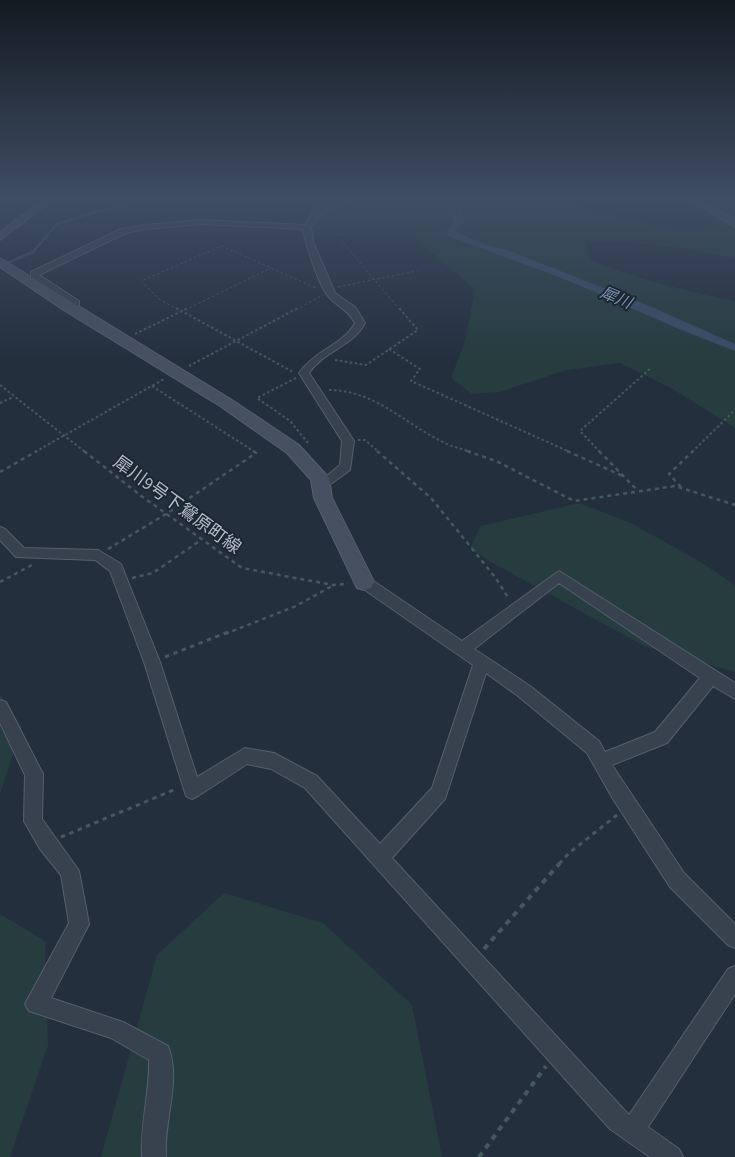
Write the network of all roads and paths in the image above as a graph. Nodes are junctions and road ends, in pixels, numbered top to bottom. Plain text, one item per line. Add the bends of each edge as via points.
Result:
1 (82, 251) edge
2 (210, 251) edge
3 (233, 251) edge
4 (313, 251) edge
5 (350, 251) edge
6 (0, 262) edge
7 (271, 268) junction
8 (417, 272) dead end
9 (375, 280) junction
10 (329, 292) junction
11 (68, 307) junction
12 (122, 340) junction
13 (236, 341) junction
14 (389, 349) junction
15 (332, 360) dead end
16 (651, 368) dead end
17 (175, 373) junction
18 (304, 374) junction
19 (0, 385) edge
20 (152, 386) junction
21 (314, 390) junction
22 (13, 397) junction
23 (0, 403) edge
24 (735, 410) edge
25 (65, 436) junction
26 (347, 439) junction
27 (311, 447) dead end
28 (0, 472) edge
29 (625, 477) junction
30 (321, 487) junction
31 (682, 488) junction
32 (639, 491) junction
33 (735, 505) edge
34 (166, 514) junction
35 (0, 532) edge
36 (201, 540) junction
37 (98, 555) junction
38 (40, 563) dead end
39 (121, 581) junction
40 (0, 582) edge
41 (364, 582) junction
42 (333, 585) junction
43 (516, 609) junction
44 (463, 649) junction
45 (152, 662) junction
46 (482, 662) junction
47 (711, 676) junction
48 (735, 692) edge
49 (0, 707) edge
50 (601, 761) junction
51 (190, 784) junction
52 (628, 807) junction
53 (46, 843) junction
54 (380, 858) junction
55 (735, 938) edge
56 (474, 961) junction
57 (735, 976) edge
58 (556, 1053) junction
59 (632, 1130) junction
60 (154, 1157) edge
61 (478, 1157) edge
62 (671, 1157) edge

1 - 11 street via 34,274 35,278 76,303
2 - 13 path via 141,281 159,299
3 - 7 path
4 - 10 street
5 - 9 path
6 - 11 street
7 - 10 path
7 - 12 path
8 - 9 path
9 - 10 path
9 - 14 path via 418,330
10 - 13 path
10 - 18 street via 352,309 360,323 356,334 313,359
11 - 12 street
12 - 17 street
13 - 17 path
13 - 18 path via 296,373
14 - 15 path via 366,365
14 - 29 path via 420,369 411,381
16 - 29 path via 580,430
17 - 20 path
17 - 30 street via 293,449 320,478
18 - 21 street
18 - 27 path via 257,398 290,421
19 - 22 path, 犀川9号下鴛原町線
20 - 25 path
20 - 34 path via 256,453
21 - 26 street
21 - 32 path via 343,390 366,396 445,443 496,461 574,501
22 - 23 path
22 - 25 path, 犀川9号下鴛原町線
24 - 31 path via 669,474
25 - 28 path
25 - 34 path, 犀川9号下鴛原町線
26 - 30 street via 346,467
26 - 43 path via 364,440 431,498 495,577
29 - 32 path
30 - 41 street via 334,523
31 - 32 path
31 - 33 path
34 - 36 path, 犀川9号下鴛原町線
34 - 37 path
35 - 37 street via 21,553
36 - 39 path via 153,574
36 - 42 path, 犀川9号下鴛原町線 via 242,568
37 - 39 street via 116,568
38 - 40 path via 22,568
39 - 45 street
41 - 42 path, 犀川9号下鴛原町線
41 - 44 street
42 - 45 path via 296,606
43 - 44 street
43 - 47 street via 559,576
44 - 46 street
45 - 51 street
46 - 50 street via 554,714 592,748
46 - 54 street via 439,793
47 - 48 street
47 - 50 street via 661,738
49 - 53 street via 34,774 32,821
50 - 52 street
51 - 53 path
51 - 54 street via 192,790 245,756 274,761 312,782
52 - 55 street via 677,880
52 - 56 path via 568,853
53 - 60 street via 70,871 79,924 36,1004 110,1026 160,1054 161,1080
54 - 56 street
56 - 58 street
57 - 59 street
58 - 59 street via 618,1121
58 - 61 path
59 - 62 street

